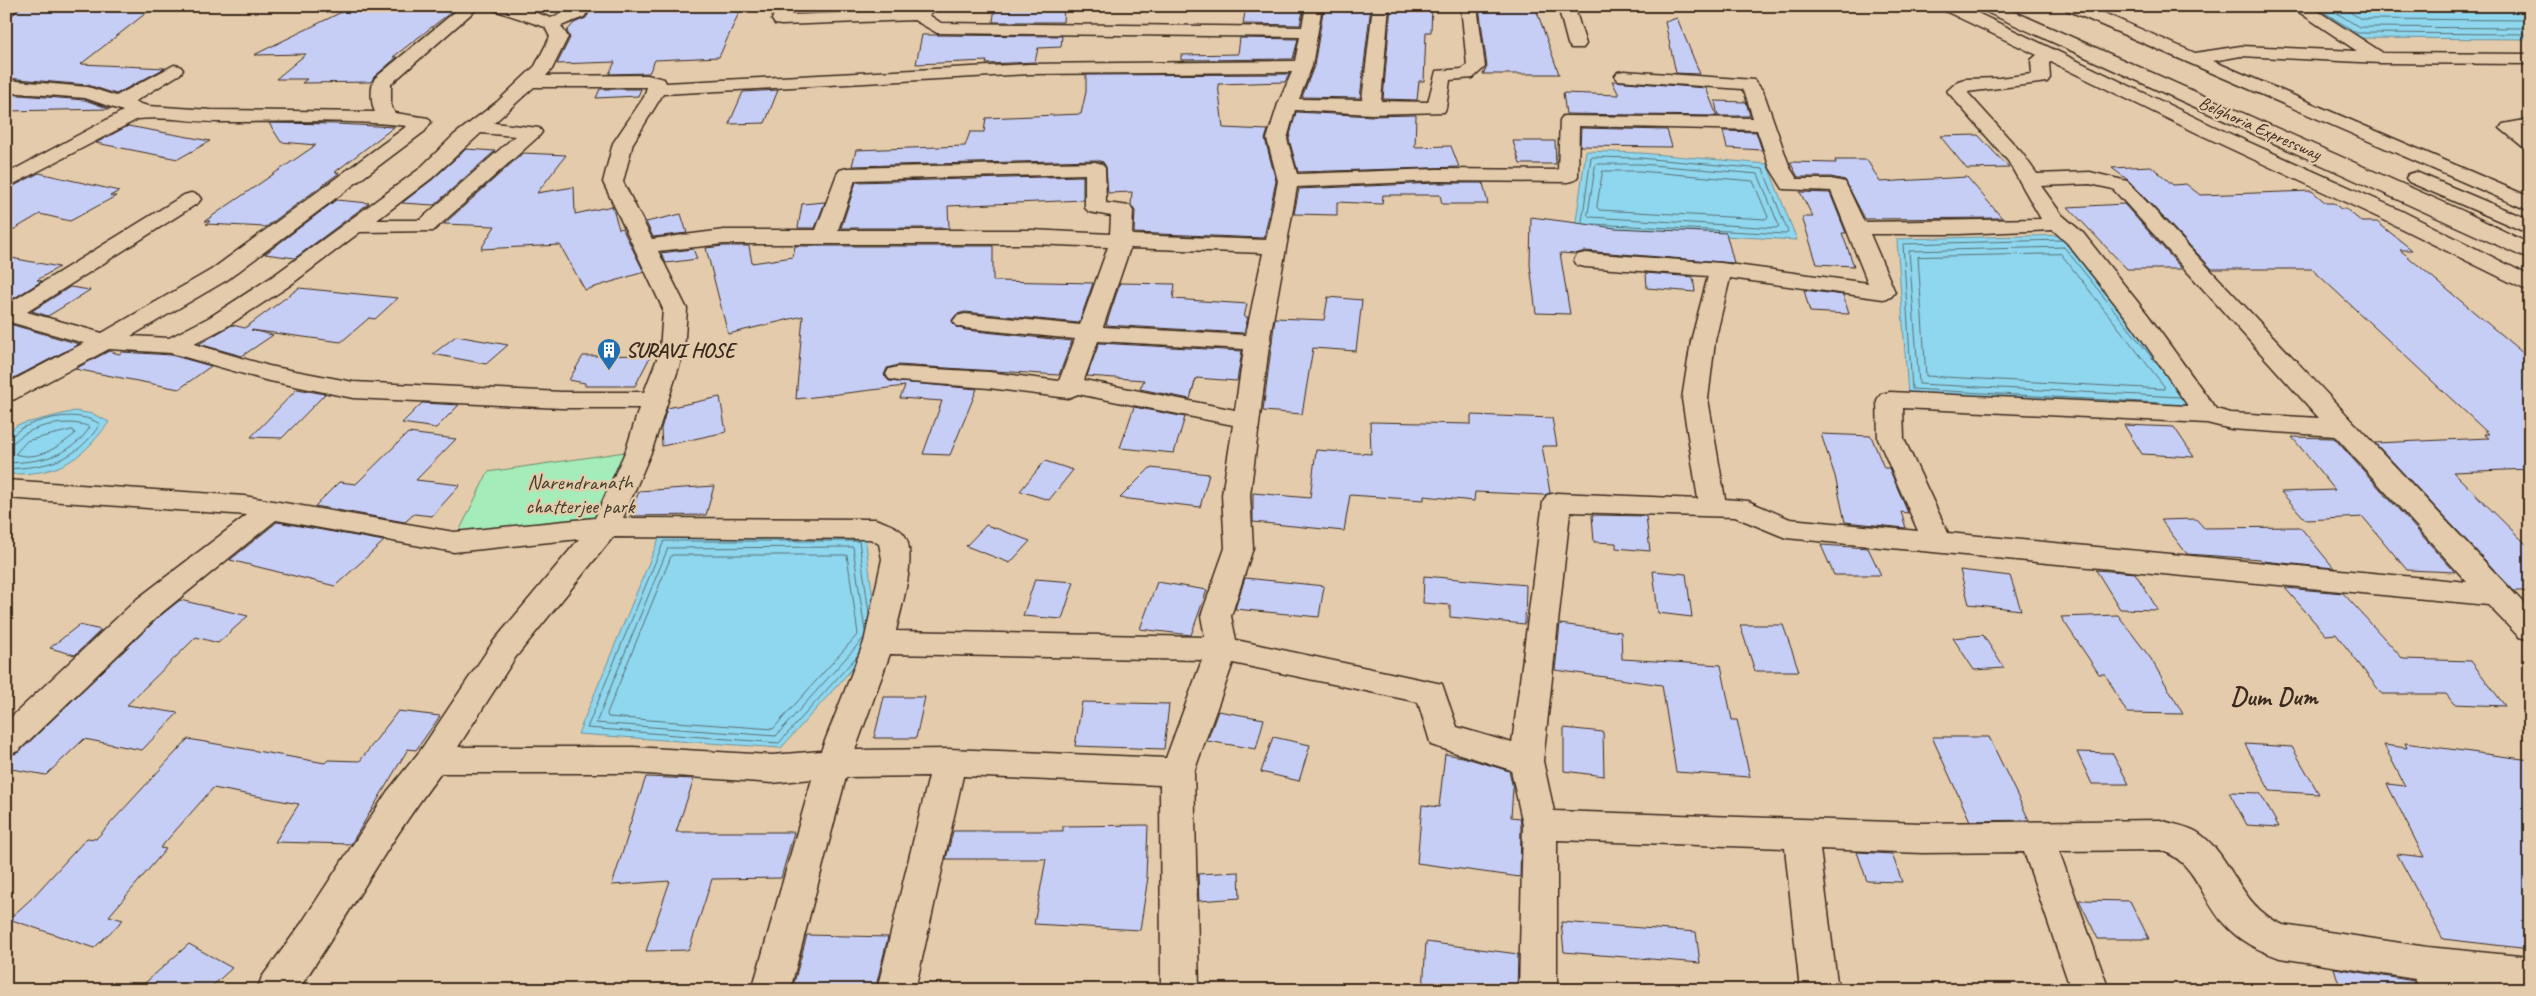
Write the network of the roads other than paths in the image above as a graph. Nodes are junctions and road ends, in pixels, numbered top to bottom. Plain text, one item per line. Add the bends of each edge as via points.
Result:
1 (12, 6) edge
2 (472, 6) edge
3 (500, 6) edge
4 (584, 6) edge
5 (784, 6) edge
6 (1314, 6) edge
7 (1381, 6) edge
8 (1469, 6) edge
9 (1566, 6) edge
10 (1950, 6) edge
11 (1988, 6) edge
12 (2028, 6) edge
13 (2073, 6) edge
14 (2301, 8) dead end
15 (6, 10) edge
16 (925, 11) edge
17 (885, 12) edge
18 (551, 24) junction
19 (1308, 32) junction
20 (1577, 44) dead end
21 (2078, 46) junction
22 (2051, 56) junction
23 (2205, 56) junction
24 (2380, 58) junction
25 (2530, 59) edge
26 (1303, 66) junction
27 (174, 70) dead end
28 (1624, 76) dead end
29 (529, 82) junction
30 (6, 86) edge
31 (656, 89) junction
32 (118, 103) junction
33 (1287, 104) junction
34 (1372, 108) junction
35 (143, 111) junction
36 (389, 119) junction
37 (1765, 124) junction
38 (2530, 125) edge
39 (477, 127) junction
40 (2530, 143) edge
41 (2381, 163) dead end
42 (2399, 171) dead end
43 (1288, 181) junction
44 (6, 182) edge
45 (2032, 182) junction
46 (2530, 193) edge
47 (2504, 194) junction
48 (190, 199) dead end
49 (2530, 205) edge
50 (2054, 220) junction
51 (355, 226) junction
52 (1856, 228) junction
53 (2530, 228) edge
54 (825, 237) junction
55 (1121, 242) junction
56 (644, 246) junction
57 (1275, 247) junction
58 (2530, 253) edge
59 (1586, 260) dead end
60 (1721, 270) junction
61 (2530, 270) edge
62 (2530, 285) edge
63 (7, 314) edge
64 (965, 321) dead end
65 (1089, 333) junction
66 (105, 341) junction
67 (1259, 343) junction
68 (173, 346) junction
69 (898, 374) dead end
70 (1070, 385) junction
71 (6, 394) edge
72 (654, 400) junction
73 (2207, 415) junction
74 (1247, 420) junction
75 (2343, 428) junction
76 (6, 489) edge
77 (1713, 509) junction
78 (271, 510) junction
79 (605, 527) junction
80 (1938, 543) junction
81 (2496, 595) junction
82 (2530, 629) edge
83 (879, 642) junction
84 (1222, 649) junction
85 (6, 742) edge
86 (432, 760) junction
87 (1526, 761) junction
88 (949, 762) junction
89 (833, 764) junction
90 (1178, 772) junction
91 (1540, 825) junction
92 (1801, 834) junction
93 (2036, 836) junction
94 (2530, 974) edge
95 (2433, 977) edge
96 (282, 989) edge
97 (771, 990) edge
98 (896, 990) edge
99 (1180, 990) edge
100 (1538, 990) edge
101 (1819, 990) edge
102 (2090, 990) edge

1 - 15 main road
2 - 36 main road via 382,82 382,107
3 - 18 main road
4 - 18 main road via 578,13
5 - 17 main road via 781,20
6 - 19 main road
7 - 34 main road
8 - 34 main road via 1476,67 1466,74 1442,75 1437,108
9 - 20 main road
10 - 22 main road
11 - 21 main road, Belghoria Expressway
12 - 41 main road, Belghoria Expressway
13 - 23 main road
14 - 24 main road
16 - 17 main road
16 - 19 main road via 937,28 945,29
18 - 29 main road via 559,37 543,70
19 - 26 main road
21 - 58 main road, Belghoria Expressway
21 - 61 main road via 2182,104
22 - 45 main road via 2040,60 2041,78 1965,85 1956,91
22 - 62 main road via 2394,216
23 - 24 main road via 2241,51
23 - 47 main road
24 - 25 main road
26 - 31 main road via 1030,68
26 - 33 main road
27 - 32 main road
28 - 37 main road via 1747,84 1754,91
29 - 31 main road via 647,80 657,83
29 - 39 main road
30 - 32 main road via 88,93
31 - 56 main road via 623,143 613,182
32 - 35 main road
33 - 34 main road
33 - 43 main road via 1276,140
35 - 36 main road via 200,116
35 - 44 main road via 128,115
36 - 66 main road via 421,122 219,275
37 - 43 main road via 1570,120 1568,176 1437,175
37 - 52 main road via 1780,168 1790,185 1838,186
38 - 40 main road via 2510,128
39 - 51 main road via 425,174
39 - 51 main road via 532,132 425,226
42 - 53 main road
43 - 57 main road
45 - 50 main road via 2031,186
45 - 75 main road via 2098,179 2120,185
46 - 47 main road
47 - 49 main road
48 - 63 main road
50 - 52 main road via 2046,225
50 - 73 main road via 2075,238 2140,320
51 - 68 main road via 282,281
52 - 60 main road via 1883,292
54 - 55 main road via 1032,237
54 - 55 main road via 847,174 1095,168 1096,208 1122,211
54 - 56 main road via 724,237
55 - 57 main road
55 - 65 main road
56 - 72 main road via 674,309 672,351
57 - 67 main road
59 - 60 main road
60 - 77 main road via 1703,341 1695,399
63 - 66 main road
64 - 65 main road
65 - 67 main road
65 - 70 main road
66 - 68 main road
66 - 71 main road
67 - 74 main road
68 - 72 main road via 265,373 353,390 562,400
69 - 70 main road via 1068,390
70 - 74 main road
72 - 79 main road via 639,450
73 - 75 main road via 2231,421
73 - 80 main road via 1890,400 1892,439
74 - 84 main road via 1236,495 1239,548 1216,616
75 - 81 main road
76 - 78 main road via 244,505
77 - 80 main road via 1738,508 1786,528
77 - 87 main road via 1557,502
78 - 79 main road via 454,542
78 - 85 main road via 148,607
79 - 83 main road via 874,529 892,539 896,560
79 - 86 main road via 504,650
80 - 81 main road
81 - 82 main road
83 - 84 main road
83 - 89 main road
84 - 87 main road via 1431,693 1443,736
84 - 90 main road
86 - 89 main road via 633,760 772,769
86 - 96 main road via 399,802
87 - 91 main road
88 - 89 main road
88 - 90 main road
88 - 98 main road
89 - 97 main road
90 - 99 main road
91 - 92 main road
91 - 100 main road
92 - 93 main road via 1922,838
92 - 101 main road
93 - 95 main road via 2160,835 2184,842 2202,858 2236,912 2257,932 2280,941
93 - 102 main road
94 - 95 main road

